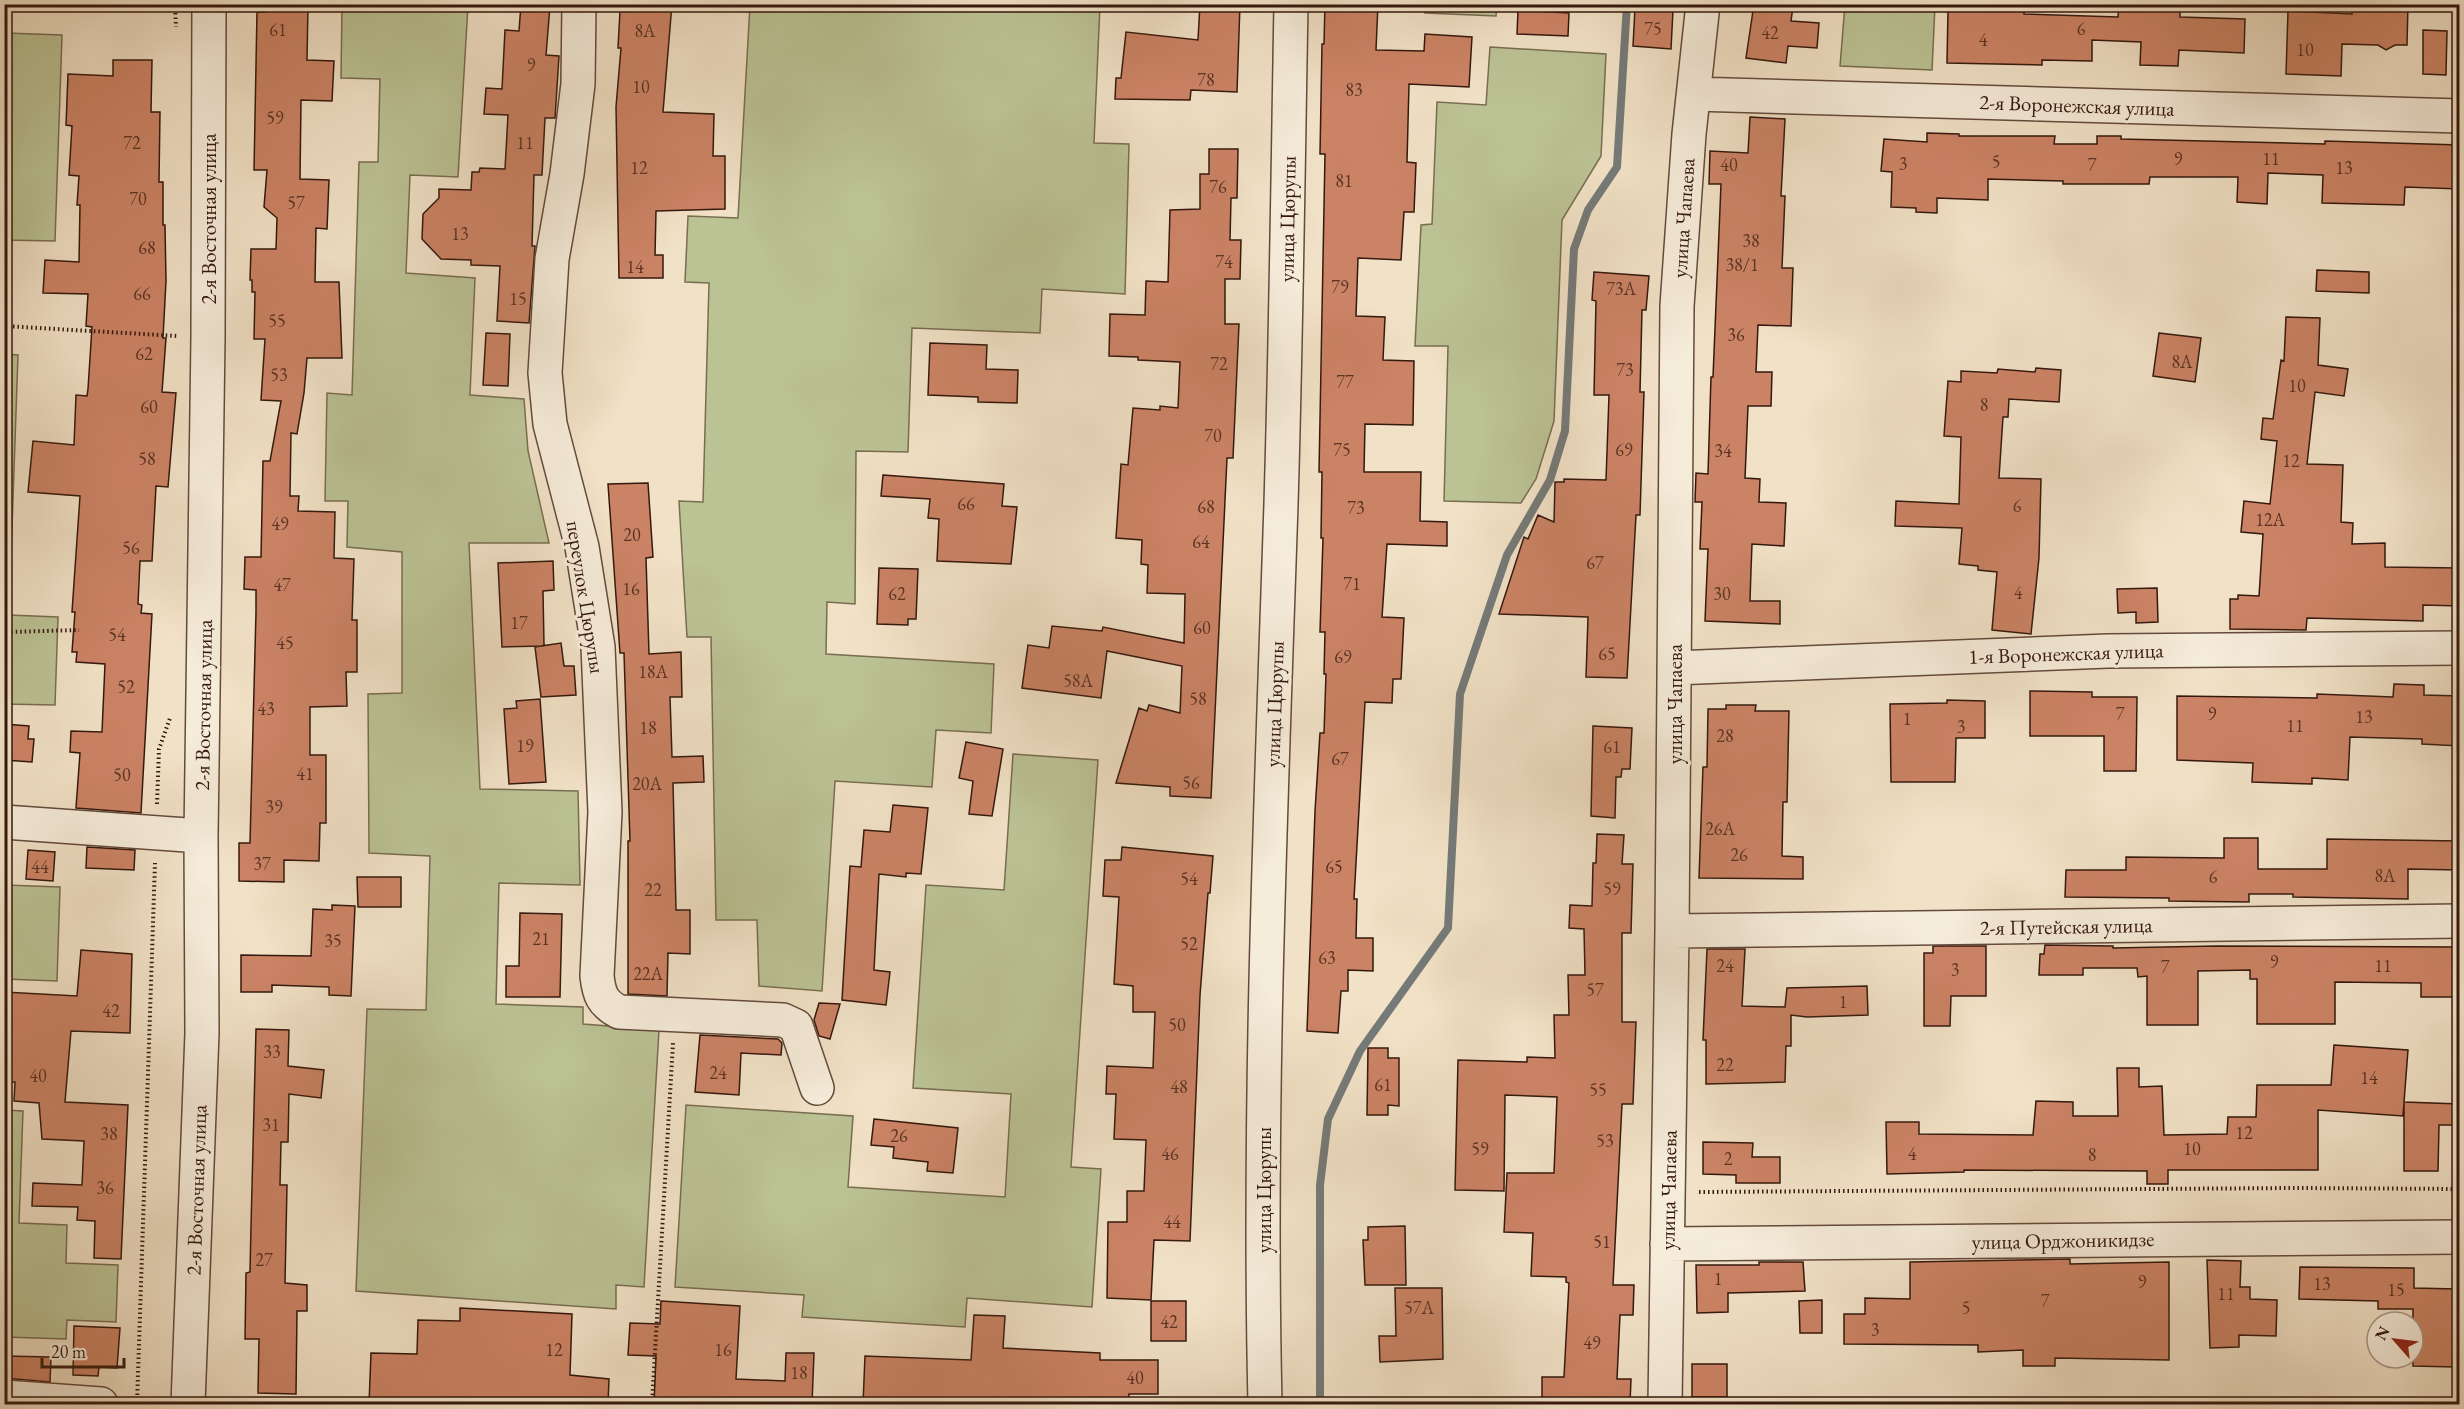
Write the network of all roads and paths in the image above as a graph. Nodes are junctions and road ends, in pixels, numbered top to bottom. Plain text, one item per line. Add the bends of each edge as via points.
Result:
1 (175, 4) edge
2 (209, 4) edge
3 (579, 4) edge
4 (1291, 4) edge
5 (1703, 4) edge
6 (176, 38) dead end
7 (1694, 94) junction
8 (2460, 116) edge
9 (4, 326) edge
10 (208, 338) junction
11 (79, 630) dead end
12 (4, 647) edge
13 (2460, 648) edge
14 (1674, 668) junction
15 (171, 709) dead end
16 (4, 822) edge
17 (156, 833) junction
18 (201, 837) junction
19 (2460, 921) edge
20 (1672, 931) junction
21 (675, 1016) junction
22 (817, 1088) dead end
23 (2460, 1189) edge
24 (1668, 1193) junction
25 (2460, 1237) edge
26 (1667, 1244) junction
27 (4, 1397) edge
28 (101, 1404) edge
29 (137, 1404) edge
30 (188, 1404) edge
31 (652, 1404) edge
32 (1265, 1404) edge
33 (1665, 1404) edge

1 - 6 path
2 - 10 street, 2-я Восточная улица
3 - 21 street, переулок Цюрупы via 578,84 552,259 545,373 550,424 582,547 598,647 606,812 597,976 599,994 619,1012
4 - 32 street, улица Цюрупы via 1265,955
5 - 7 street, улица Чапаева
7 - 8 street, 2-я Воронежская улица
7 - 14 street, улица Чапаева via 1677,306
9 - 10 path
10 - 18 street, 2-я Восточная улица
11 - 12 path via 9,632
13 - 14 street, 1-я Воронежская улица via 2108,651
14 - 20 street, улица Чапаева
15 - 17 path via 159,749
16 - 17 street
17 - 18 street
17 - 29 path
18 - 30 street, 2-я Восточная улица via 202,1033
19 - 20 street, 2-я Путейская улица
20 - 24 street, улица Чапаева
21 - 22 street, переулок Цюрупы via 783,1020 796,1026
21 - 31 path
23 - 24 path
24 - 26 street, улица Чапаева
25 - 26 street, улица Орджоникидзе
26 - 33 street, улица Чапаева
27 - 28 street

